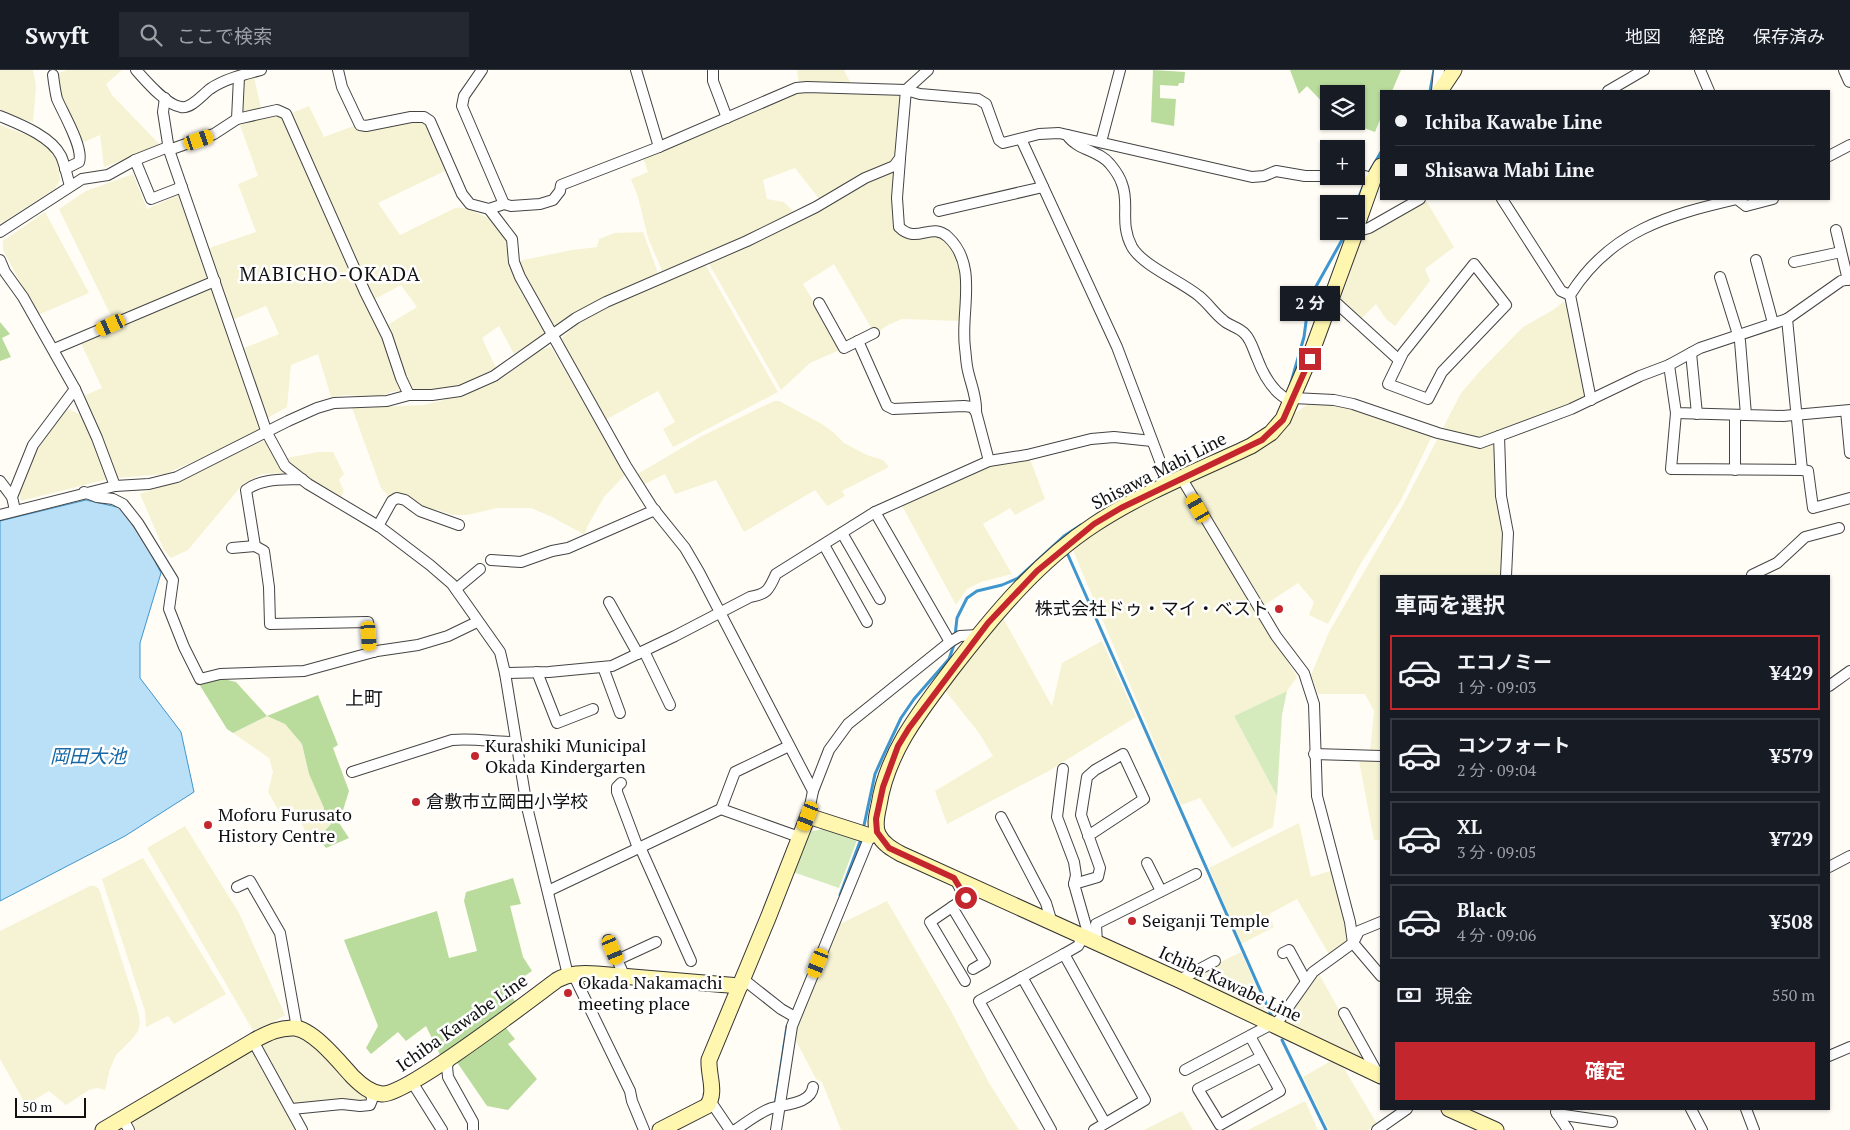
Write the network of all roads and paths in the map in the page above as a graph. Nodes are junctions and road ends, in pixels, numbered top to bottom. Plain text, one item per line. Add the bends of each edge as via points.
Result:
1 (136, 70) edge
2 (261, 70) edge
3 (338, 70) edge
4 (482, 70) edge
5 (636, 70) edge
6 (713, 70) edge
7 (928, 70) edge
8 (1120, 70) edge
9 (1439, 70) edge
10 (1454, 70) edge
11 (1644, 70) edge
12 (1700, 70) edge
13 (1845, 70) edge
14 (242, 74) edge
15 (53, 75) dead end
16 (1850, 81) edge
17 (906, 90) junction
18 (1439, 90) edge
19 (1440, 90) edge
20 (1610, 90) edge
21 (1709, 90) edge
22 (165, 98) junction
23 (0, 116) edge
24 (727, 118) junction
25 (237, 119) junction
26 (1067, 135) junction
27 (1021, 139) junction
28 (1100, 142) junction
29 (1850, 145) edge
30 (659, 147) junction
31 (168, 149) junction
32 (1830, 155) edge
33 (900, 158) junction
34 (135, 160) junction
35 (1380, 167) edge
36 (65, 169) junction
37 (1369, 178) junction
38 (70, 186) junction
39 (182, 187) junction
40 (1043, 187) junction
41 (1365, 195) edge
42 (1418, 200) edge
43 (1503, 200) edge
44 (1733, 200) edge
45 (1738, 200) edge
46 (1769, 200) edge
47 (504, 204) junction
48 (489, 209) junction
49 (939, 211) dead end
50 (1365, 229) edge
51 (1836, 230) dead end
52 (0, 232) edge
53 (1353, 240) edge
54 (1841, 252) junction
55 (0, 260) edge
56 (1756, 260) dead end
57 (1794, 262) dead end
58 (1720, 277) dead end
59 (1849, 279) edge
60 (215, 281) junction
61 (1570, 295) junction
62 (1332, 299) junction
63 (819, 303) dead end
64 (1787, 319) junction
65 (1773, 323) junction
66 (874, 333) dead end
67 (1737, 335) junction
68 (553, 336) junction
69 (858, 341) junction
70 (54, 350) junction
71 (1692, 353) junction
72 (1399, 360) junction
73 (1669, 365) junction
74 (75, 389) junction
75 (410, 395) junction
76 (1289, 399) junction
77 (1591, 400) junction
78 (1848, 411) edge
79 (976, 412) junction
80 (1676, 413) junction
81 (1697, 414) junction
82 (1796, 414) junction
83 (1735, 415) junction
84 (1746, 415) junction
85 (267, 433) junction
86 (1498, 436) junction
87 (1152, 441) junction
88 (1850, 453) edge
89 (989, 461) junction
90 (1736, 470) junction
91 (1802, 470) junction
92 (302, 479) junction
93 (1171, 480) junction
94 (0, 481) edge
95 (115, 486) junction
96 (84, 492) junction
97 (12, 497) junction
98 (1850, 498) edge
99 (15, 510) junction
100 (655, 510) junction
101 (875, 512) junction
102 (0, 515) edge
103 (459, 525) dead end
104 (378, 526) junction
105 (1839, 528) dead end
106 (842, 533) junction
107 (824, 545) junction
108 (255, 546) junction
109 (232, 548) dead end
110 (491, 560) dead end
111 (480, 569) dead end
112 (1506, 575) edge
113 (1750, 575) edge
114 (456, 589) junction
115 (880, 599) dead end
116 (609, 602) dead end
117 (721, 612) junction
118 (477, 622) junction
119 (867, 622) dead end
120 (978, 635) junction
121 (953, 640) junction
122 (374, 652) junction
123 (641, 653) junction
124 (603, 667) junction
125 (1850, 671) edge
126 (538, 672) junction
127 (506, 673) junction
128 (1830, 685) edge
129 (670, 705) dead end
130 (593, 709) dead end
131 (620, 713) dead end
132 (516, 742) junction
133 (789, 746) junction
134 (1314, 754) junction
135 (1380, 756) edge
136 (1063, 769) dead end
137 (352, 772) dead end
138 (621, 783) dead end
139 (813, 791) junction
140 (721, 810) junction
141 (808, 816) junction
142 (1001, 817) dead end
143 (874, 834) junction
144 (1088, 836) junction
145 (799, 837) junction
146 (639, 848) junction
147 (1850, 856) edge
148 (1147, 863) dead end
149 (1830, 866) edge
150 (1196, 874) dead end
151 (954, 878) junction
152 (1074, 884) junction
153 (237, 888) dead end
154 (548, 891) junction
155 (1161, 891) junction
156 (952, 907) junction
157 (1380, 922) edge
158 (1052, 923) junction
159 (608, 940) dead end
160 (1090, 940) junction
161 (656, 942) dead end
162 (1353, 943) junction
163 (1282, 953) dead end
164 (1064, 954) junction
165 (617, 960) junction
166 (691, 961) dead end
167 (1214, 961) dead end
168 (973, 969) dead end
169 (570, 974) junction
170 (1380, 975) edge
171 (624, 977) junction
172 (1022, 977) junction
173 (1179, 980) junction
174 (964, 981) dead end
175 (1306, 981) junction
176 (742, 983) junction
177 (1344, 1013) dead end
178 (793, 1016) junction
179 (1274, 1025) junction
180 (297, 1028) junction
181 (1250, 1036) junction
182 (253, 1041) junction
183 (1850, 1047) edge
184 (451, 1056) junction
185 (1830, 1056) edge
186 (1261, 1057) junction
187 (1185, 1070) dead end
188 (1379, 1075) edge
189 (412, 1082) junction
190 (813, 1087) dead end
191 (371, 1091) junction
192 (711, 1102) junction
193 (776, 1108) junction
194 (292, 1109) junction
195 (1406, 1110) edge
196 (1451, 1110) edge
197 (1692, 1110) edge
198 (1746, 1110) edge
199 (1556, 1111) edge
200 (1612, 1122) dead end
201 (1105, 1124) junction
202 (126, 1125) edge
203 (1491, 1129) edge
204 (103, 1130) edge
205 (302, 1130) edge
206 (442, 1130) edge
207 (474, 1130) edge
208 (644, 1130) edge
209 (660, 1130) edge
210 (730, 1130) edge
211 (735, 1130) edge
212 (776, 1130) edge
213 (1051, 1130) edge
214 (1094, 1130) edge
215 (1377, 1130) edge
216 (1568, 1130) edge
217 (1702, 1130) edge
218 (1754, 1130) edge

1 - 22 street
2 - 14 street
3 - 48 street via 342,87 360,125 424,117 430,121 462,194 470,204
4 - 47 street via 464,96 462,106
5 - 30 street
6 - 24 street
7 - 17 street
8 - 28 street
9 - 18 street
10 - 19 main road
11 - 20 street
12 - 21 street
13 - 16 street
14 - 22 street via 214,86 190,106 182,108
14 - 25 street
15 - 36 street via 56,96 80,157 79,162
17 - 24 street via 796,88
17 - 27 street via 978,99 986,104 1003,143
17 - 33 street
22 - 31 street
23 - 36 street via 24,126 53,145
24 - 30 street
25 - 31 street via 214,134
25 - 75 street via 277,110 286,114 387,336
26 - 27 street via 1039,134
26 - 28 street
26 - 76 street via 1080,148 1108,162 1117,174 1124,192 1126,235 1133,248 1141,257 1200,296 1224,322 1244,332 1277,393
27 - 40 street
28 - 37 street via 1252,177 1276,171 1305,176
29 - 32 street
30 - 47 street via 561,185 553,200 540,204
31 - 34 street
31 - 39 street
33 - 68 street via 894,166 747,241 606,302 576,318
33 - 79 street via 899,226 905,233 913,235 933,231 946,235 962,257 967,299 964,345 977,400
34 - 38 street via 108,175 82,179
34 - 39 street via 151,199
35 - 37 main road, Shisawa Mabi Line
36 - 38 street
37 - 41 main road, Shisawa Mabi Line
38 - 52 street
39 - 60 street
40 - 49 street
40 - 87 street via 1117,347
42 - 50 street
43 - 61 street via 1561,291
44 - 61 street via 1686,211 1623,239 1607,251
45 - 46 street via 1746,206
47 - 48 street
48 - 68 street via 512,239 514,262 520,277
51 - 54 street
53 - 62 main road, Shisawa Mabi Line
54 - 57 street
54 - 59 street
55 - 70 street
56 - 65 street
58 - 67 street
59 - 64 street via 1841,281
60 - 70 street
60 - 85 street
61 - 77 street
62 - 72 street
62 - 76 main road, Shisawa Mabi Line
63 - 69 street via 844,348
64 - 65 street
64 - 82 street
65 - 67 street
66 - 69 street
67 - 71 street
67 - 84 street
68 - 75 street via 494,376 460,391 432,396
68 - 100 street via 626,466
69 - 79 street via 887,406 893,409 964,406
70 - 74 street
71 - 73 street
71 - 81 street
72 - 72 street via 1403,353 1474,264 1506,305 1442,372 1428,399 1388,384
73 - 77 street
73 - 80 street
74 - 95 street
74 - 97 street via 33,445
75 - 85 street via 387,401 334,403
76 - 86 street via 1334,400 1353,404 1438,433 1480,443
76 - 93 main road, Shisawa Mabi Line via 1283,420 1262,440
77 - 86 street
78 - 82 street
78 - 88 street
79 - 89 street
80 - 81 street
80 - 90 street via 1671,469
81 - 83 street
82 - 84 street
82 - 91 street
83 - 84 street
83 - 90 street
85 - 92 street via 285,466
85 - 95 street via 177,477 149,484
86 - 112 street via 1501,496 1508,533
87 - 89 street via 1114,437 1091,439
87 - 93 street
89 - 101 street
90 - 91 street
91 - 98 street via 1808,471 1813,508
92 - 104 street
92 - 108 street via 267,481 246,490
93 - 120 main road, Shisawa Mabi Line via 1094,524 1067,544 1037,571
93 - 134 street via 1304,673 1314,704
94 - 97 street
95 - 96 street
96 - 99 street
96 - 122 street via 123,504 138,523 173,580 170,609 200,679 220,674 304,671
97 - 99 street
99 - 102 street
100 - 110 street via 568,548 522,562
100 - 117 street via 685,548
101 - 106 street
101 - 121 street
103 - 104 street via 396,498
104 - 114 street
105 - 113 street via 1805,537 1777,563
106 - 107 street
106 - 115 street
107 - 117 street via 776,574 767,591
107 - 119 street
108 - 109 street
108 - 122 street via 264,551 270,624 368,622 370,649
111 - 114 street
114 - 118 street
116 - 123 street
117 - 123 street
117 - 133 street
118 - 122 street via 448,636 418,645
118 - 127 street via 500,652
120 - 121 street via 964,635
120 - 143 main road, Shisawa Mabi Line via 920,711 898,746 879,800
121 - 139 street via 848,724 829,750
123 - 124 street
123 - 129 street
124 - 126 street
124 - 131 street
125 - 128 street
126 - 127 street
126 - 130 street via 557,723
127 - 132 street
132 - 137 street via 452,740
132 - 154 street via 527,807
133 - 139 street
133 - 140 street via 735,772
134 - 135 street
134 - 162 street via 1317,796
136 - 152 street via 1057,817 1074,862
138 - 146 street via 617,792
139 - 141 street
140 - 145 street
140 - 146 street
141 - 143 main road
141 - 145 main road
142 - 158 street via 1046,903
143 - 151 main road, Ichiba Kawabe Line via 889,848
143 - 178 street
144 - 144 street via 1081,815 1087,777 1122,754 1144,799
144 - 152 street via 1100,868 1098,877
145 - 176 main road
146 - 154 street
146 - 166 street
147 - 149 street
148 - 155 street
150 - 155 street
151 - 156 street via 966,898
151 - 158 main road, Ichiba Kawabe Line
152 - 160 street
153 - 180 street via 250,881 280,934
154 - 169 street
155 - 160 street via 1096,924
156 - 168 street via 985,962
156 - 174 street via 930,922
157 - 162 street via 1359,930
158 - 160 main road, Ichiba Kawabe Line
159 - 165 street
160 - 164 street
160 - 173 main road, Ichiba Kawabe Line
161 - 165 street
162 - 170 street
162 - 175 street via 1313,972
163 - 175 street via 1289,950
164 - 172 street
164 - 201 street via 1145,1100
165 - 171 street
167 - 173 street
169 - 171 main road
169 - 184 main road, Ichiba Kawabe Line
169 - 208 street via 630,1090
171 - 176 main road
172 - 201 street
172 - 213 street via 979,1001
173 - 179 main road, Ichiba Kawabe Line
175 - 179 street
176 - 178 street
176 - 192 main road via 709,1060
177 - 188 street
178 - 193 street
179 - 181 street
179 - 188 main road, Ichiba Kawabe Line
180 - 182 main road via 283,1028
180 - 191 main road via 319,1042
181 - 186 street
181 - 187 street
182 - 194 street
182 - 202 main road
183 - 185 street
184 - 189 main road, Ichiba Kawabe Line
184 - 207 street via 446,1072 473,1122
186 - 186 street via 1280,1091 1220,1125 1198,1089
189 - 191 main road, Ichiba Kawabe Line via 394,1092 381,1094
189 - 206 street
190 - 193 street via 808,1096
191 - 194 street via 370,1105
192 - 209 main road
192 - 210 street
193 - 211 street
193 - 212 street
194 - 205 street
195 - 215 street
196 - 203 main road
197 - 217 street
198 - 218 street
199 - 200 street
199 - 216 street
201 - 214 street
202 - 204 main road

